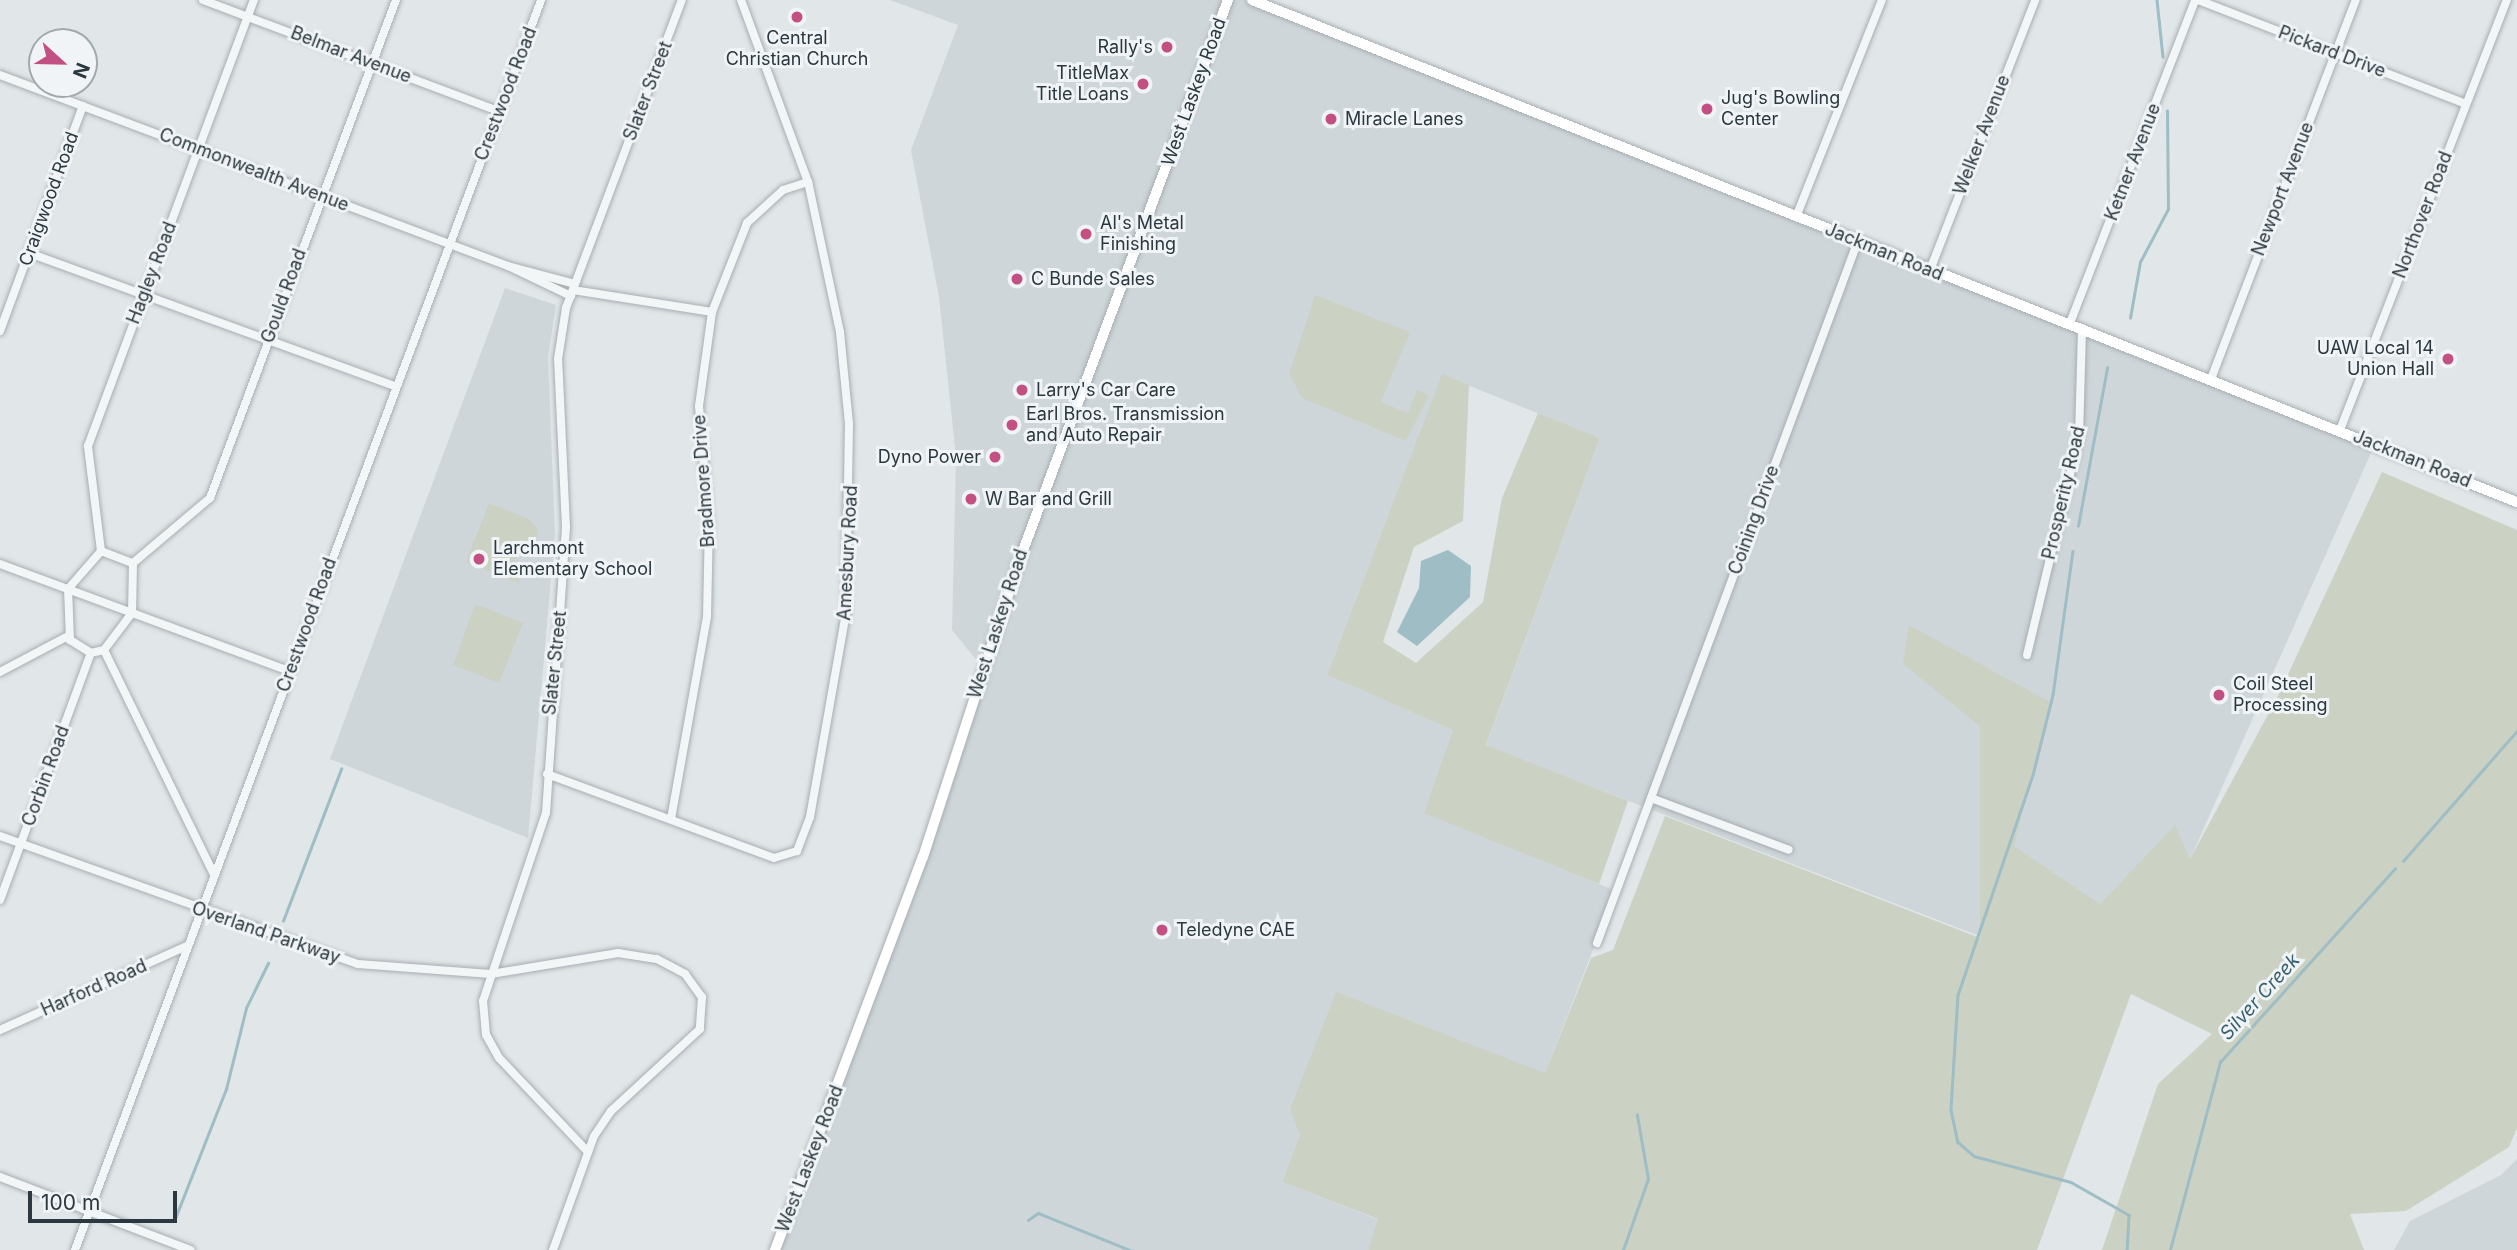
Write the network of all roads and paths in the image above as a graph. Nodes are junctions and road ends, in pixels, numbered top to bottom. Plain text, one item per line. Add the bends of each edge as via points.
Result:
1 (203, 0) edge
2 (254, 0) edge
3 (396, 0) edge
4 (541, 0) edge
5 (682, 0) edge
6 (741, 0) edge
7 (1228, 0) edge
8 (1252, 0) edge
9 (1882, 0) edge
10 (2035, 0) edge
11 (2196, 0) edge
12 (2356, 0) edge
13 (2507, 0) edge
14 (248, 17) junction
15 (2335, 53) junction
16 (373, 63) junction
17 (0, 75) edge
18 (2466, 104) junction
19 (83, 106) junction
20 (499, 111) junction
21 (198, 150) junction
22 (808, 182) junction
23 (321, 195) junction
24 (1796, 217) junction
25 (1858, 241) junction
26 (449, 244) junction
27 (29, 253) junction
28 (1930, 270) junction
29 (573, 290) junction
30 (143, 294) junction
31 (712, 312) junction
32 (2070, 323) junction
33 (2082, 328) junction
34 (0, 331) edge
35 (267, 340) junction
36 (2211, 379) junction
37 (395, 386) junction
38 (2340, 430) junction
39 (2517, 502) edge
40 (101, 551) junction
41 (133, 563) junction
42 (0, 564) edge
43 (68, 589) junction
44 (132, 613) junction
45 (68, 636) junction
46 (104, 650) junction
47 (91, 653) junction
48 (2027, 656) dead end
49 (289, 671) junction
50 (0, 672) edge
51 (547, 774) junction
52 (1651, 798) junction
53 (671, 819) junction
54 (0, 836) edge
55 (21, 844) junction
56 (1789, 850) dead end
57 (214, 875) junction
58 (0, 900) edge
59 (201, 911) junction
60 (1597, 943) dead end
61 (187, 946) junction
62 (491, 974) junction
63 (0, 1030) edge
64 (588, 1152) junction
65 (0, 1177) edge
66 (89, 1210) junction
67 (75, 1250) edge
68 (190, 1250) edge
69 (553, 1250) edge
70 (775, 1250) edge

1 - 14 street, Belmar Avenue
2 - 14 street, Hagley Road
3 - 16 street, Gould Road
4 - 20 street, Crestwood Road
5 - 29 street, Slater Street
6 - 22 street, Amesbury Road
7 - 70 main road, West Laskey Road via 1018,564 923,857
8 - 24 main road, Jackman Road
9 - 24 street
10 - 28 street, Welker Avenue
11 - 15 street, Pickard Drive
11 - 32 street, Ketner Avenue
12 - 15 street, Newport Avenue
13 - 18 street, Northover Road
14 - 16 street, Belmar Avenue
14 - 21 street, Hagley Road
15 - 18 street, Pickard Drive
15 - 36 street, Newport Avenue
16 - 20 street, Belmar Avenue
16 - 23 street, Gould Road
17 - 19 street, Commonwealth Avenue
18 - 38 street, Northover Road
19 - 21 street, Commonwealth Avenue
19 - 27 street, Craigwood Road
20 - 26 street, Crestwood Road
21 - 23 street, Commonwealth Avenue
21 - 30 street, Hagley Road
22 - 31 street, Bradmore Drive via 783,190 747,223
22 - 53 street, Amesbury Road via 840,332 852,475 846,612 830,734 803,842 787,856 774,858
23 - 26 street, Commonwealth Avenue
23 - 35 street, Gould Road
24 - 25 main road, Jackman Road
25 - 28 main road, Jackman Road
25 - 52 street, Coining Drive
26 - 29 street, Commonwealth Avenue
26 - 37 street, Crestwood Road
27 - 30 street
27 - 34 street, Craigwood Road
28 - 32 main road, Jackman Road
29 - 31 street, Commonwealth Avenue
29 - 51 street, Slater Street via 558,359 566,527
30 - 35 street
30 - 40 street, Hagley Road via 86,452
31 - 53 street, Bradmore Drive via 699,406 709,523 707,617
32 - 33 main road, Jackman Road
33 - 36 main road, Jackman Road
33 - 48 street, Prosperity Road via 2078,437
35 - 37 street
35 - 41 street, Gould Road via 210,498
36 - 38 main road, Jackman Road
37 - 49 street, Crestwood Road
38 - 39 main road, Jackman Road
40 - 41 street
40 - 43 street
41 - 44 street
42 - 43 street
43 - 44 street
43 - 45 street
44 - 46 street
44 - 49 street
45 - 47 street
45 - 50 street
46 - 47 street
46 - 57 street
47 - 55 street, Corbin Road
49 - 57 street, Crestwood Road
51 - 53 street, Amesbury Road
51 - 62 street, Slater Street via 539,844
52 - 56 street
52 - 60 street, Coining Drive
54 - 55 street, Overland Parkway
55 - 58 street, Corbin Road
55 - 59 street, Overland Parkway
57 - 59 street, Crestwood Road
59 - 61 street, Crestwood Road
59 - 62 street, Overland Parkway via 358,964
61 - 63 street, Harford Road
61 - 66 street, Crestwood Road
62 - 64 street, Slater Street via 483,1001 490,1044
62 - 64 street, Overland Parkway via 618,953 673,967 699,990 705,1014 700,1029 611,1111
64 - 69 street
65 - 66 street
66 - 67 street, Crestwood Road
66 - 68 street

